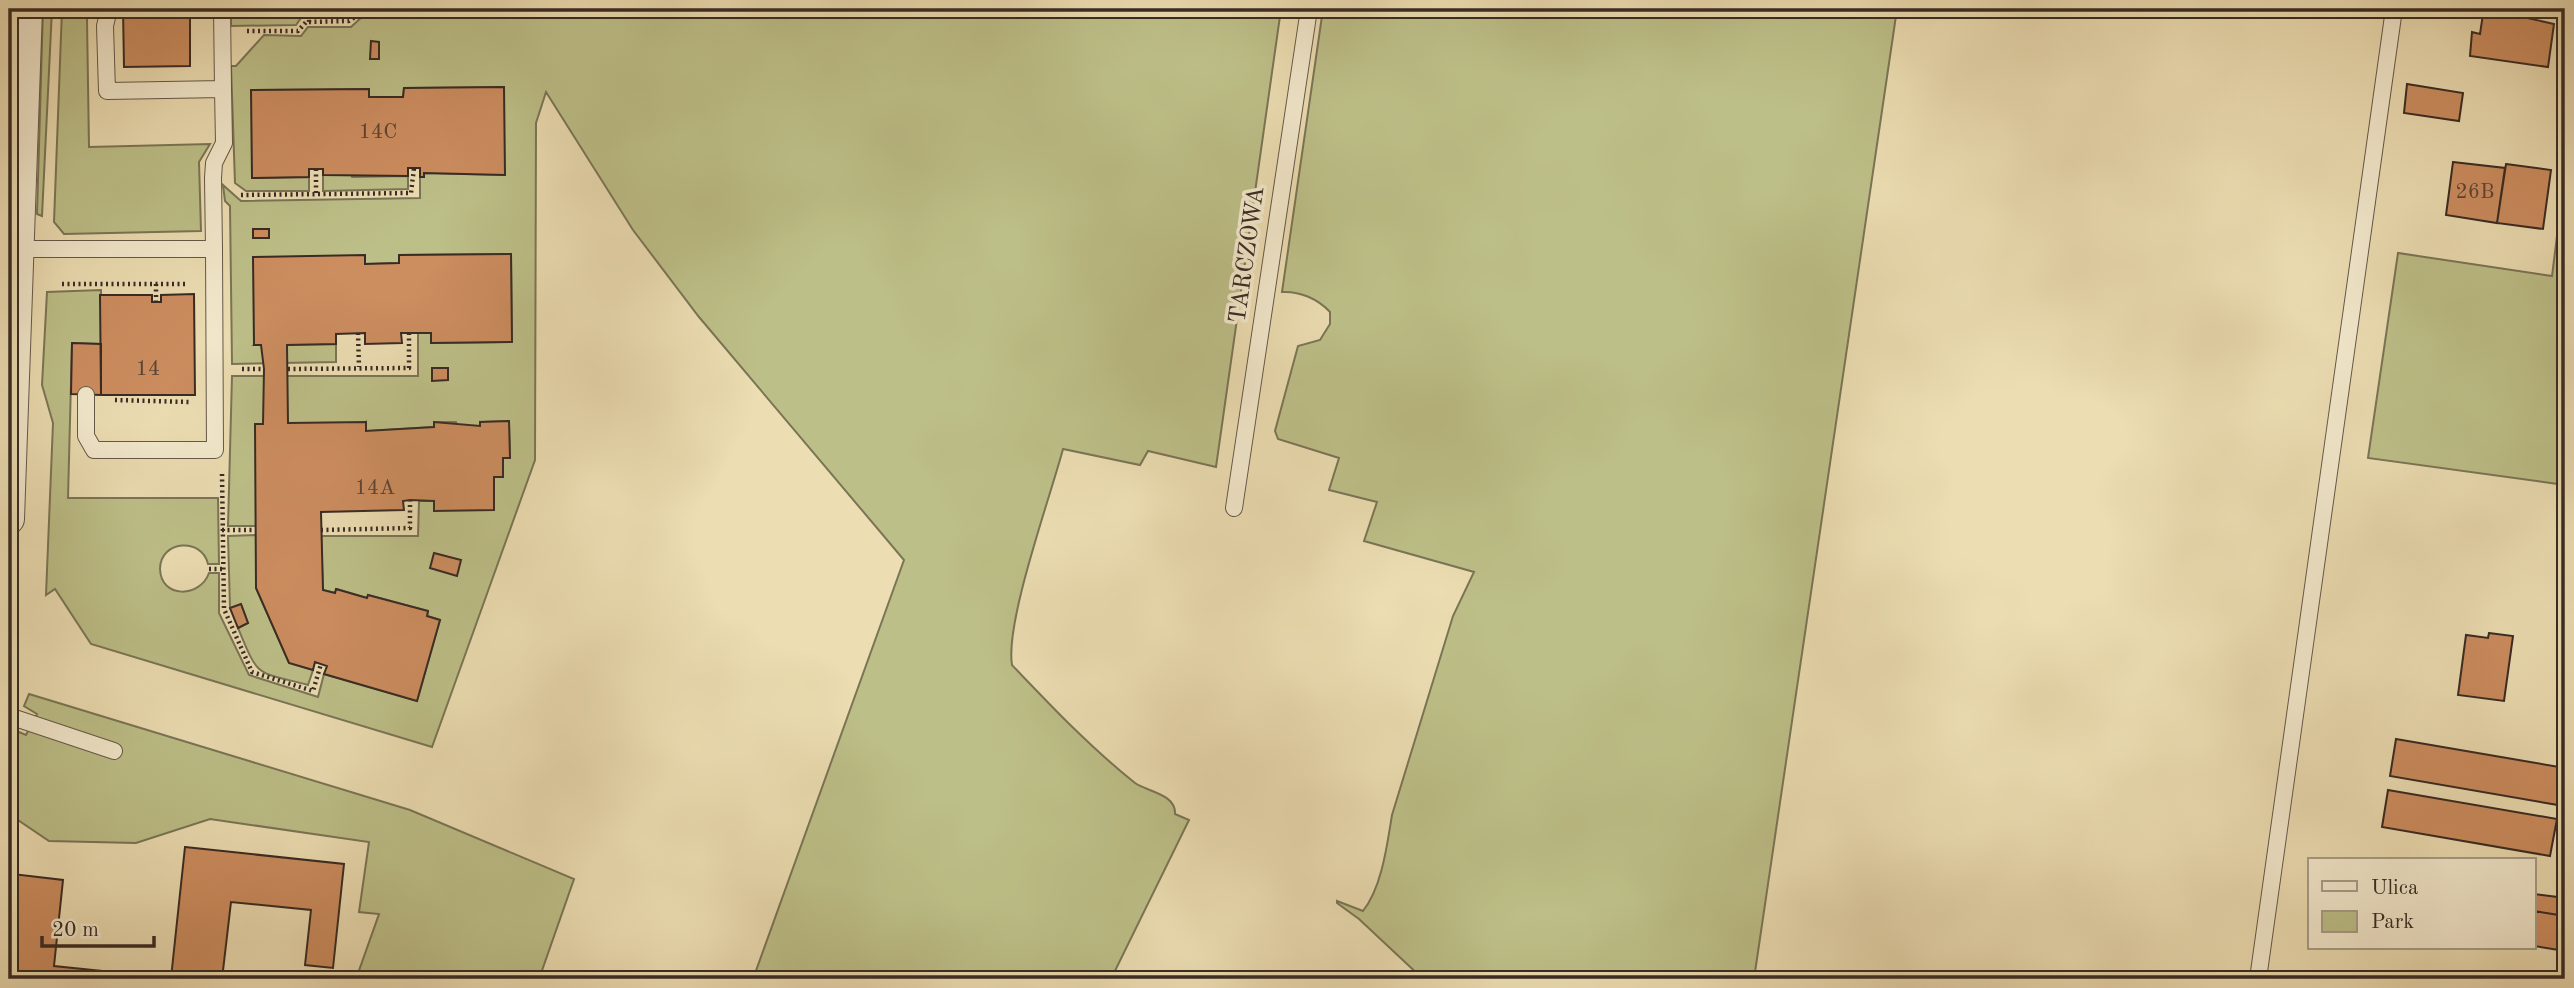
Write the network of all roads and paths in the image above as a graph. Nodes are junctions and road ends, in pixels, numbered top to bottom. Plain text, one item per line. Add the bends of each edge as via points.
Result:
1 (27, 9) edge
2 (109, 9) edge
3 (222, 9) edge
4 (358, 9) edge
5 (1309, 9) edge
6 (2395, 9) edge
7 (310, 10) edge
8 (310, 22) junction
9 (222, 31) junction
10 (223, 89) junction
11 (224, 143) junction
12 (414, 168) dead end
13 (316, 169) dead end
14 (316, 195) junction
15 (17, 249) junction
16 (214, 249) junction
17 (62, 284) dead end
18 (156, 284) junction
19 (192, 284) dead end
20 (156, 302) dead end
21 (358, 333) dead end
22 (409, 333) dead end
23 (359, 367) junction
24 (288, 369) dead end
25 (86, 395) dead end
26 (160, 395) dead end
27 (115, 396) dead end
28 (160, 402) junction
29 (192, 402) dead end
30 (410, 500) dead end
31 (222, 504) dead end
32 (1234, 508) dead end
33 (9, 519) edge
34 (222, 530) junction
35 (256, 530) dead end
36 (321, 530) dead end
37 (209, 569) dead end
38 (223, 569) junction
39 (321, 664) dead end
40 (9, 716) edge
41 (114, 751) dead end
42 (2258, 979) edge

1 - 15 street
2 - 10 lane via 105,26 107,91
3 - 9 lane
4 - 8 path via 349,22
5 - 32 lane, TARCZOWA
6 - 42 lane
7 - 8 path
8 - 9 path via 298,31
9 - 10 lane
10 - 11 lane
11 - 14 path via 230,183 241,195
11 - 16 lane via 213,170
12 - 14 path via 411,193
13 - 14 path
15 - 16 lane
15 - 33 street
16 - 25 lane via 215,450 94,450 86,436
17 - 18 path
18 - 19 path
18 - 20 path
21 - 23 path
22 - 23 path via 409,368
23 - 24 path
26 - 28 path
27 - 28 path via 115,402
28 - 29 path
30 - 36 path via 410,528
31 - 34 path
34 - 35 path
34 - 38 path
37 - 38 path
38 - 39 path via 224,609 252,672 313,691
40 - 41 lane

